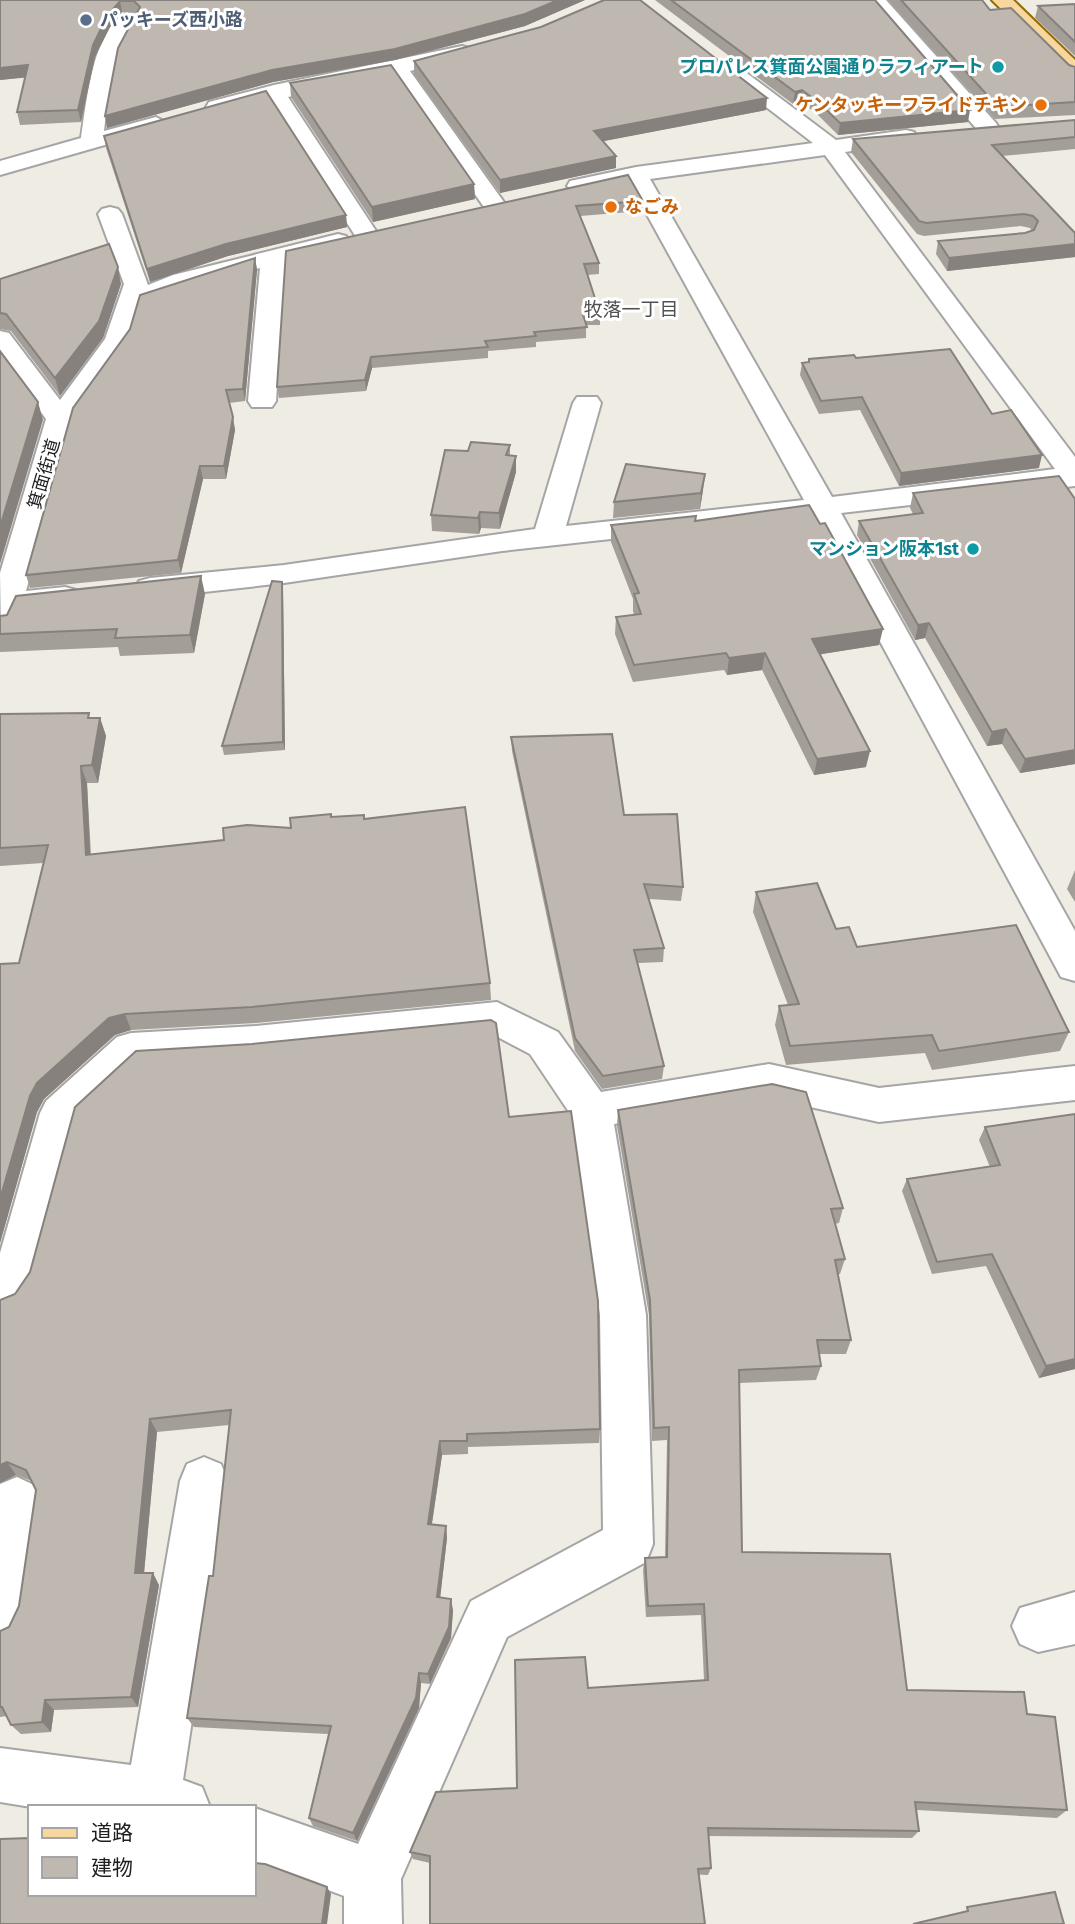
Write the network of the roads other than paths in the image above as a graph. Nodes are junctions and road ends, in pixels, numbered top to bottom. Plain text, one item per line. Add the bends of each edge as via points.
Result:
1 (876, 0) edge
2 (1002, 0) edge
3 (129, 19) edge
4 (479, 47) edge
5 (711, 55) edge
6 (398, 69) junction
7 (1075, 71) edge
8 (274, 92) junction
9 (1013, 127) edge
10 (988, 128) junction
11 (961, 131) edge
12 (935, 134) edge
13 (92, 140) junction
14 (829, 145) junction
15 (0, 168) edge
16 (636, 174) junction
17 (559, 191) edge
18 (520, 199) edge
19 (494, 205) junction
20 (469, 210) edge
21 (110, 214) dead end
22 (392, 228) edge
23 (366, 234) junction
24 (931, 245) edge
25 (905, 248) junction
26 (273, 257) junction
27 (129, 302) junction
28 (0, 339) edge
29 (262, 401) dead end
30 (587, 403) dead end
31 (60, 419) junction
32 (1074, 476) edge
33 (822, 507) junction
34 (548, 536) junction
35 (6, 594) edge
36 (1075, 966) edge
37 (1075, 1083) edge
38 (591, 1111) junction
39 (0, 1297) edge
40 (204, 1481) dead end
41 (17, 1502) dead end
42 (0, 1617) edge
43 (0, 1775) edge
44 (167, 1801) edge
45 (256, 1835) edge
46 (373, 1901) edge

1 - 10 street
2 - 7 main road
3 - 13 street via 115,33 105,64
4 - 6 street
5 - 14 street
6 - 8 street
6 - 19 street
8 - 13 street
8 - 23 street
9 - 10 street
10 - 11 street
12 - 14 street
13 - 15 street
14 - 16 street
14 - 25 street
16 - 17 street
16 - 33 street
18 - 19 street
19 - 20 street
21 - 27 street via 136,284
22 - 23 street
23 - 26 street
24 - 25 street
25 - 32 street
26 - 27 street via 182,279
26 - 29 street
27 - 31 street via 118,340
28 - 31 street, 箕面街道
30 - 34 street
31 - 35 street, 箕面街道
32 - 33 street
33 - 34 street
33 - 36 street
34 - 35 street via 284,574 104,593
37 - 38 street via 880,1105 769,1081
38 - 39 street via 544,1043 497,1018 256,1042 131,1049 61,1113 13,1286
38 - 46 street via 623,1315 628,1544 489,1619
40 - 44 street
41 - 42 street
43 - 44 street
45 - 46 street

